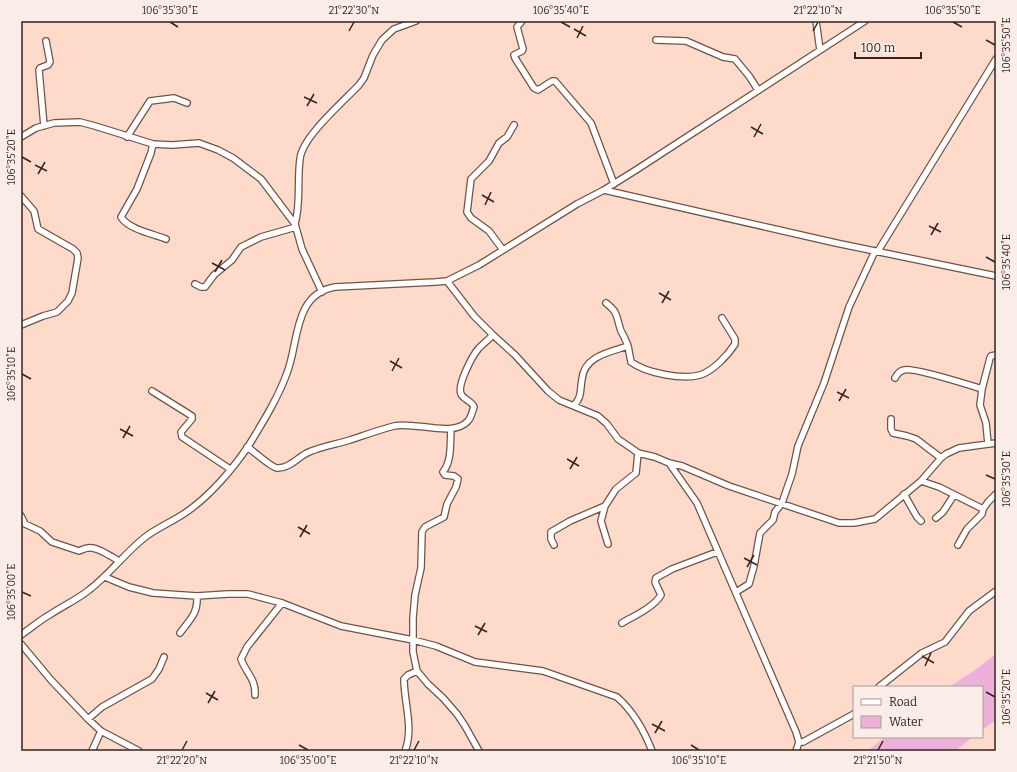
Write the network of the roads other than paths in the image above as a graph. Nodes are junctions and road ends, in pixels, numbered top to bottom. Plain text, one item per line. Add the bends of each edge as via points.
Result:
1 (416, 21) edge
2 (522, 21) edge
3 (816, 21) edge
4 (865, 21) edge
5 (656, 40) dead end
6 (46, 41) dead end
7 (820, 50) junction
8 (996, 59) edge
9 (758, 90) junction
10 (187, 103) dead end
11 (514, 125) dead end
12 (44, 126) junction
13 (21, 137) edge
14 (127, 137) junction
15 (153, 144) junction
16 (614, 184) junction
17 (604, 190) junction
18 (21, 196) edge
19 (296, 225) junction
20 (166, 239) dead end
21 (503, 250) junction
22 (876, 251) junction
23 (996, 276) edge
24 (447, 281) junction
25 (195, 284) dead end
26 (322, 292) junction
27 (606, 303) dead end
28 (722, 318) dead end
29 (21, 325) edge
30 (493, 335) junction
31 (628, 346) junction
32 (996, 355) edge
33 (895, 378) dead end
34 (982, 389) junction
35 (152, 391) dead end
36 (574, 406) junction
37 (891, 418) dead end
38 (451, 429) junction
39 (996, 443) edge
40 (988, 444) junction
41 (247, 447) junction
42 (638, 452) junction
43 (941, 458) junction
44 (669, 463) junction
45 (230, 469) junction
46 (921, 481) junction
47 (904, 494) junction
48 (996, 494) edge
49 (954, 495) junction
50 (782, 503) junction
51 (605, 506) junction
52 (983, 509) junction
53 (21, 516) edge
54 (936, 518) dead end
55 (921, 521) dead end
56 (24, 523) junction
57 (21, 529) edge
58 (608, 544) dead end
59 (554, 545) dead end
60 (958, 545) dead end
61 (717, 552) junction
62 (119, 560) junction
63 (106, 577) junction
64 (996, 591) edge
65 (736, 592) junction
66 (198, 596) junction
67 (282, 603) junction
68 (622, 623) dead end
69 (180, 633) dead end
70 (21, 635) edge
71 (413, 640) junction
72 (21, 644) edge
73 (164, 657) dead end
74 (417, 671) junction
75 (880, 686) edge
76 (255, 695) dead end
77 (853, 715) edge
78 (88, 719) junction
79 (101, 731) junction
80 (799, 742) junction
81 (92, 751) edge
82 (139, 751) edge
83 (405, 751) edge
84 (479, 751) edge
85 (652, 751) edge
86 (796, 751) edge

1 - 19 street via 394,29 382,40 359,85 311,135 303,147 299,160
2 - 16 street via 517,27 523,49 514,55 515,58 534,88 538,90 556,81 589,119
3 - 7 street
4 - 7 street
5 - 9 street via 686,41 722,57 735,59
6 - 12 street via 50,62 39,70
7 - 9 street
8 - 22 street
9 - 16 street
10 - 14 street via 174,98 150,102
11 - 21 street via 507,137 499,143 490,161 471,179 467,212 489,231
12 - 13 street via 29,130
12 - 14 street via 80,122
14 - 15 street
15 - 19 street via 199,143 232,158 265,184
15 - 20 street via 136,189 121,217 140,230
16 - 17 street
17 - 21 street via 576,204
17 - 22 street
18 - 29 street via 34,211 38,229 73,249 78,258 72,293 68,301 57,312
19 - 25 street via 239,248 232,260 214,275 205,287
19 - 26 street via 302,249
21 - 24 street via 479,266
22 - 23 street
22 - 50 street via 849,307 824,384 798,446
24 - 26 street via 336,287
24 - 30 street
26 - 41 street via 312,299 303,312 287,374
27 - 31 street via 615,311
28 - 31 street via 735,339 735,344 724,358 699,375 669,375 642,368 631,362
30 - 36 street via 548,391 559,400
30 - 38 street via 479,348 463,378 460,392 474,407 470,418 463,425
31 - 36 street via 589,362 582,374 581,393
32 - 34 street via 990,358
33 - 34 street via 899,372 918,371
34 - 40 street via 980,405 986,423
35 - 45 street via 192,416 181,432 182,437
36 - 42 street via 598,416 618,439
37 - 43 street via 892,432 916,439
38 - 41 street via 397,425 327,445 279,468
38 - 71 street via 448,464 443,472 458,480 444,517 425,526 422,532
39 - 40 street
40 - 43 street via 959,448
41 - 45 street
42 - 44 street
42 - 51 street via 636,473 616,489
43 - 46 street
44 - 50 street
44 - 61 street via 697,503
45 - 62 street via 203,500 144,538
46 - 47 street
46 - 49 street
47 - 50 street via 875,519 854,523 839,522
47 - 55 street
48 - 52 street
49 - 52 street
49 - 54 street
50 - 65 street via 760,533 749,584
51 - 58 street via 601,522
51 - 59 street via 551,532
52 - 60 street via 982,514 967,529
53 - 56 street
56 - 57 street
56 - 62 street via 40,531 54,543 79,552 92,548
61 - 65 street
61 - 68 street via 672,569 656,578 655,582 661,594 659,598
62 - 63 street
63 - 66 street via 147,592
63 - 70 street
64 - 75 street via 969,611 945,642 922,653
65 - 80 street
66 - 67 street via 248,594
66 - 69 street via 196,611
67 - 71 street via 341,626
67 - 76 street via 247,647 241,659 253,679
71 - 74 street
71 - 85 street via 436,646 475,662 542,671 617,697 639,722
72 - 78 street
73 - 78 street via 152,678
74 - 83 street via 404,679 409,733
74 - 84 street via 457,714
77 - 80 street
78 - 79 street
79 - 81 street
79 - 82 street
80 - 86 street

